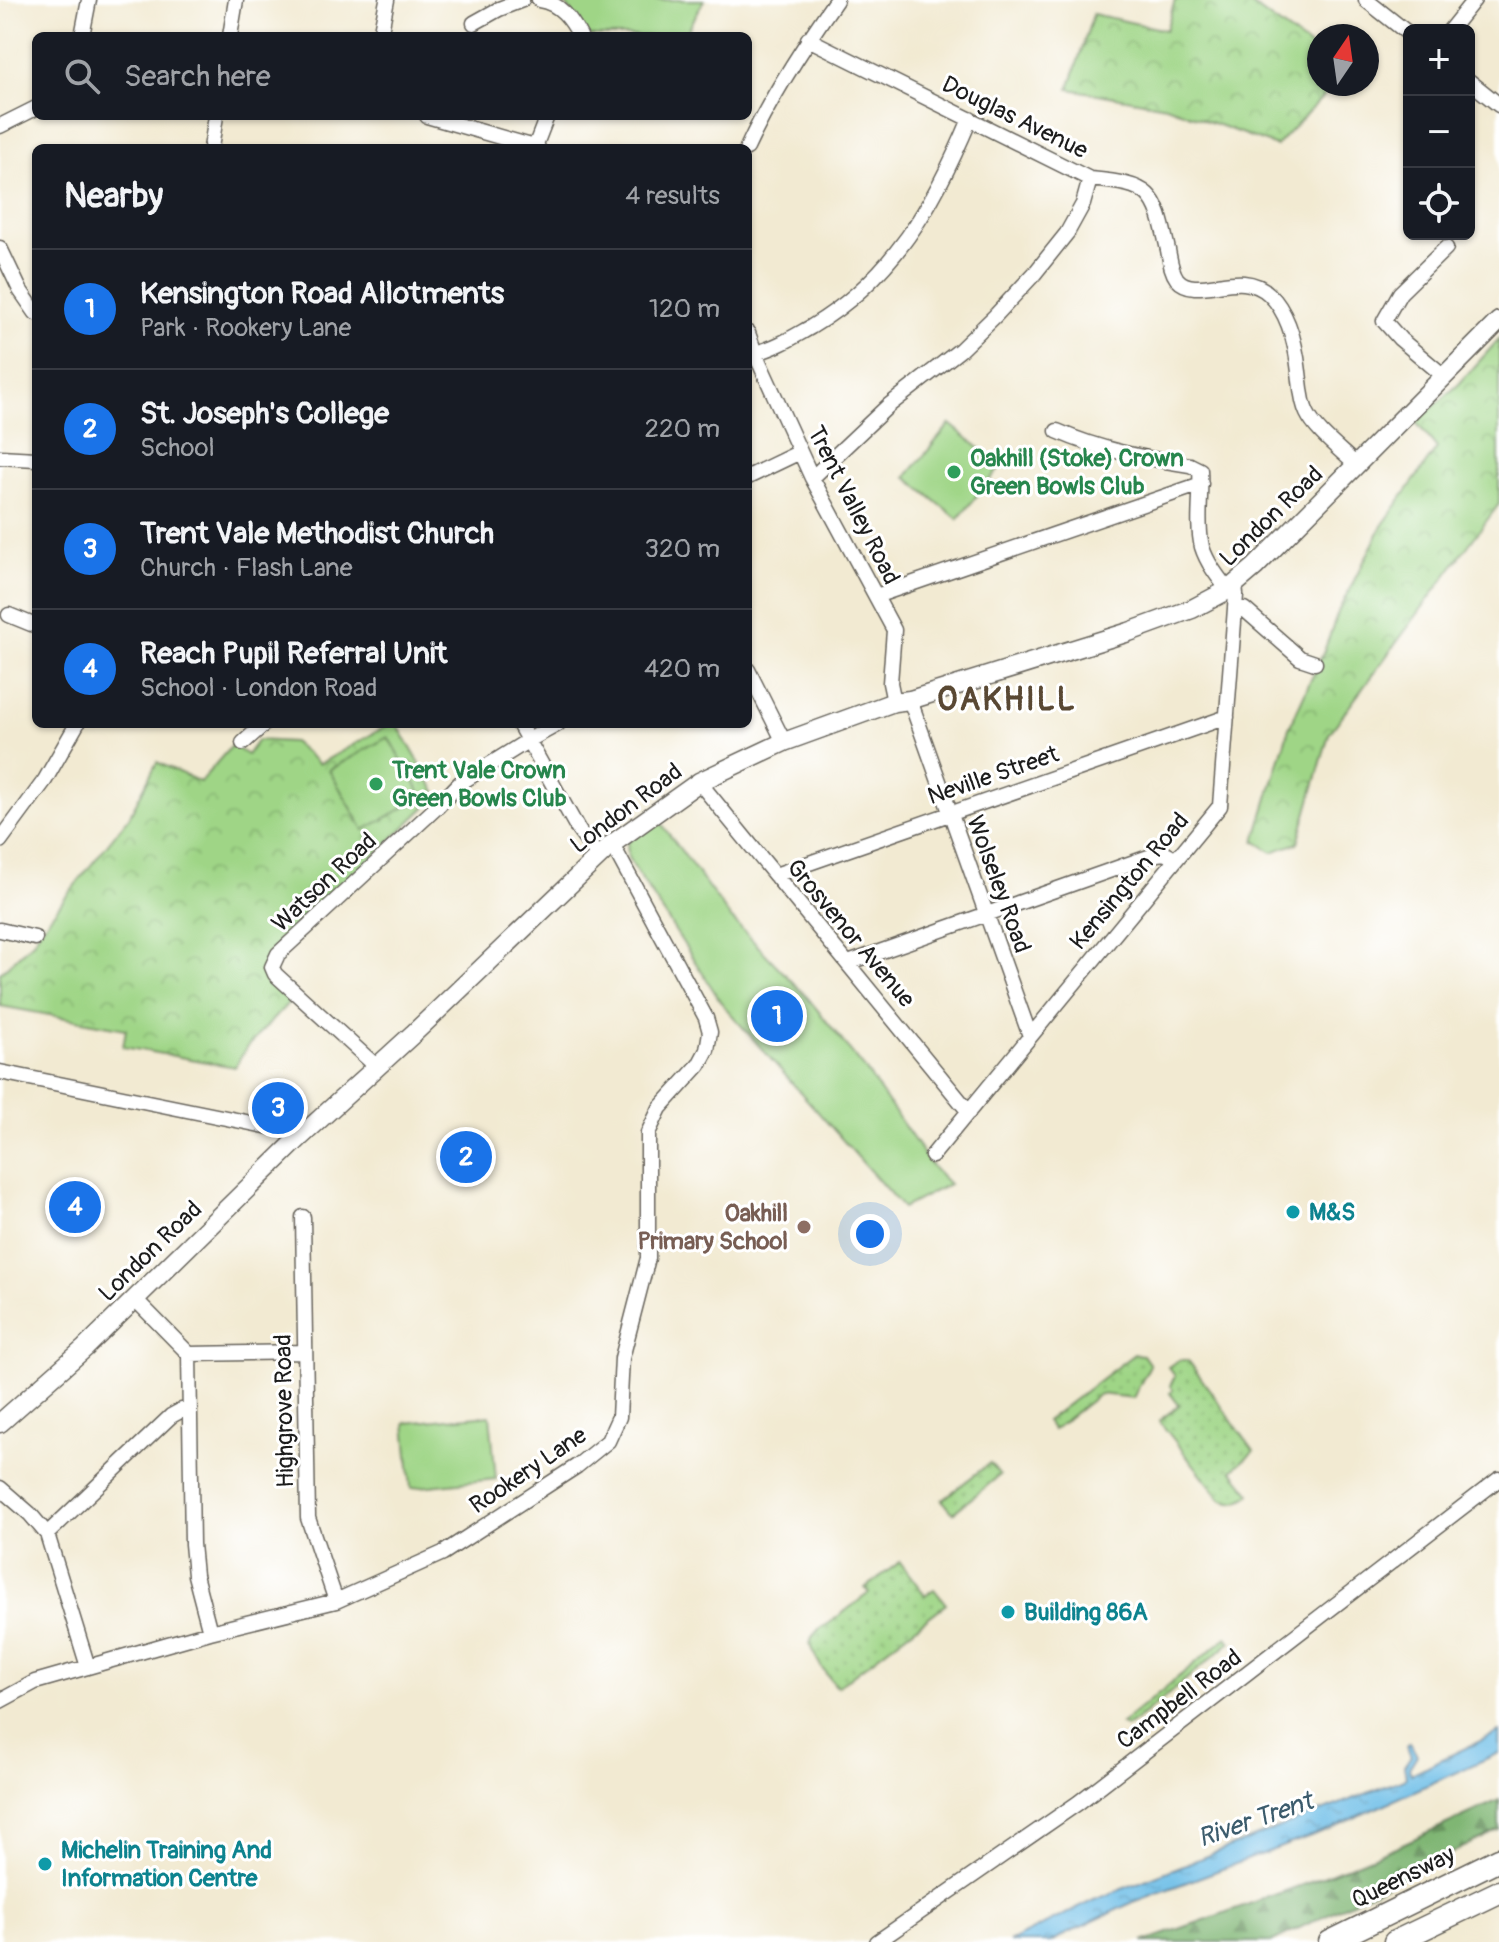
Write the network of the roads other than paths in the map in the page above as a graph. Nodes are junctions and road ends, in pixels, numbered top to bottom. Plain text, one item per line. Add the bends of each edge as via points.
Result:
1 (89, 0) edge
2 (236, 0) edge
3 (387, 0) edge
4 (522, 0) edge
5 (539, 0) edge
6 (836, 0) edge
7 (1366, 0) edge
8 (1474, 0) edge
9 (474, 23) dead end
10 (1455, 24) edge
11 (1403, 29) edge
12 (83, 32) edge
13 (231, 32) edge
14 (381, 32) edge
15 (578, 32) edge
16 (808, 39) junction
17 (1475, 86) edge
18 (1499, 105) edge
19 (32, 110) edge
20 (970, 119) junction
21 (215, 120) edge
22 (441, 120) edge
23 (545, 120) edge
24 (0, 126) edge
25 (212, 144) edge
26 (524, 144) edge
27 (535, 144) edge
28 (749, 144) edge
29 (1090, 179) junction
30 (0, 248) edge
31 (1446, 248) dead end
32 (32, 307) edge
33 (1499, 321) edge
34 (752, 344) edge
35 (755, 353) junction
36 (1445, 377) junction
37 (1057, 431) dead end
38 (800, 452) junction
39 (0, 457) edge
40 (32, 459) edge
41 (1357, 466) junction
42 (752, 475) edge
43 (812, 478) junction
44 (1201, 484) junction
45 (1231, 587) junction
46 (876, 596) junction
47 (1235, 609) junction
48 (9, 615) dead end
49 (32, 624) edge
50 (1315, 663) dead end
51 (752, 678) edge
52 (902, 701) junction
53 (1227, 717) junction
54 (75, 728) edge
55 (254, 728) edge
56 (522, 728) edge
57 (551, 728) edge
58 (529, 740) junction
59 (784, 742) junction
60 (243, 743) dead end
61 (699, 782) junction
62 (950, 813) junction
63 (0, 841) edge
64 (605, 850) junction
65 (1175, 860) junction
66 (775, 875) junction
67 (986, 915) junction
68 (0, 930) edge
69 (35, 938) dead end
70 (848, 963) junction
71 (1030, 1036) junction
72 (377, 1067) junction
73 (0, 1072) edge
74 (969, 1112) junction
75 (298, 1139) junction
76 (932, 1156) dead end
77 (303, 1217) dead end
78 (135, 1299) junction
79 (305, 1352) junction
80 (189, 1354) junction
81 (190, 1409) junction
82 (0, 1423) edge
83 (1499, 1479) edge
84 (0, 1488) edge
85 (47, 1534) junction
86 (336, 1601) junction
87 (210, 1632) junction
88 (88, 1667) junction
89 (0, 1701) edge
90 (1499, 1859) edge
91 (1499, 1892) edge
92 (877, 1942) edge
93 (1330, 1942) edge
94 (1395, 1942) edge

1 - 12 street
2 - 13 street
3 - 14 street
4 - 9 street
5 - 15 street via 567,15
6 - 16 street
7 - 11 street
8 - 10 street
16 - 20 street, Douglas Avenue
16 - 28 street
17 - 18 street
19 - 24 street
20 - 29 street, Douglas Avenue
20 - 35 street via 934,196 881,269 836,311 772,349
21 - 25 street
22 - 26 street
23 - 27 street
29 - 41 street via 1137,186 1151,197 1174,275 1182,283 1248,283 1265,290 1284,316 1295,346 1309,417
29 - 43 street, Douglas Avenue via 1067,233 1035,273 960,350 888,406
30 - 32 street
31 - 36 street via 1400,293 1384,321
33 - 36 main road, London Road
34 - 35 street, Trent Valley Road
35 - 38 street, Trent Valley Road
36 - 41 main road, London Road
37 - 44 street via 1109,451 1195,467
38 - 42 street
38 - 43 street, Trent Valley Road
39 - 40 street
41 - 45 main road, London Road
43 - 46 street, Trent Valley Road
44 - 45 street via 1202,548 1214,572
44 - 46 street
45 - 47 street, Kensington Road
45 - 52 main road, London Road via 1192,609 1129,632
46 - 52 street, Trent Valley Road via 894,630 890,683
47 - 50 street via 1244,609 1300,658
47 - 53 street, Kensington Road
48 - 49 street
51 - 59 street
52 - 59 main road, London Road
52 - 62 street, Wolseley Road
53 - 62 street, Neville Street
53 - 65 street, Kensington Road via 1220,806
54 - 63 street
55 - 60 street
56 - 58 street, Rookery Lane
57 - 58 street, Watson Road
58 - 64 street, Rookery Lane via 579,831
58 - 72 street, Watson Road via 460,783 278,954 272,967 275,974
59 - 61 main road, London Road
61 - 64 main road, London Road
61 - 66 street, Grosvenor Avenue
62 - 66 street, Neville Street
62 - 67 street, Wolseley Road
64 - 72 main road, London Road
64 - 86 street, Rookery Lane via 710,1032 699,1065 660,1108 648,1133 648,1258 622,1358 619,1417 608,1441 577,1466 470,1536
65 - 67 street via 1162,853
65 - 71 street, Kensington Road
66 - 70 street, Grosvenor Avenue
67 - 70 street
67 - 71 street, Wolseley Road
68 - 69 street
70 - 74 street, Grosvenor Avenue
71 - 74 street, Kensington Road
72 - 75 main road, London Road
73 - 75 street via 285,1130
74 - 76 street, Kensington Road
75 - 78 main road, London Road
77 - 79 street, Highgrove Road
78 - 80 street
78 - 82 main road, London Road
79 - 80 street
79 - 86 street, Highgrove Road via 308,1518
80 - 81 street
81 - 85 street via 171,1416
81 - 87 street via 192,1544
83 - 92 street, Campbell Road via 1078,1803
84 - 85 street
85 - 88 street
86 - 87 street, Rookery Lane
87 - 88 street, Rookery Lane
88 - 89 street, Rookery Lane via 35,1682
90 - 93 highway, Queensway
91 - 94 highway

